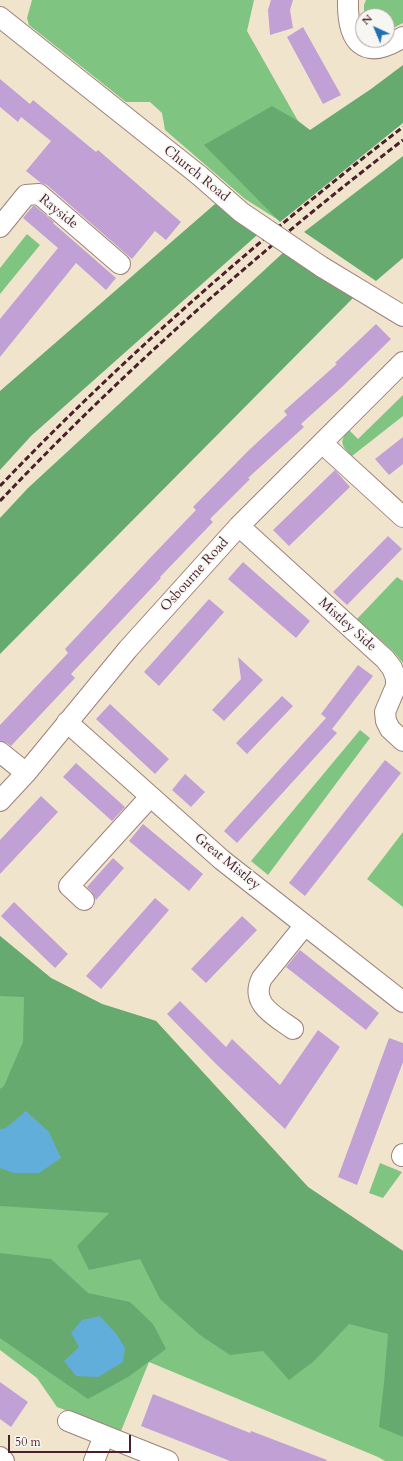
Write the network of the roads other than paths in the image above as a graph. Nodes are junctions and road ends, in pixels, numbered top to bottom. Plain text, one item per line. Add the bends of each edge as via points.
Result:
1 (348, 0) edge
2 (0, 17) edge
3 (403, 37) edge
4 (0, 227) edge
5 (120, 264) dead end
6 (403, 316) edge
7 (403, 362) edge
8 (322, 443) junction
9 (403, 517) edge
10 (239, 526) junction
11 (67, 722) junction
12 (403, 741) edge
13 (0, 752) edge
14 (26, 773) junction
15 (150, 797) junction
16 (0, 801) edge
17 (84, 900) dead end
18 (305, 925) junction
19 (403, 1002) edge
20 (293, 1029) dead end
21 (68, 1421) dead end
22 (104, 1436) junction
23 (0, 1457) edge
24 (4, 1461) edge
25 (94, 1461) edge
26 (168, 1461) edge

1 - 3 street via 349,27 358,42 374,49 383,48
2 - 6 street, Church Road, bridge via 200,176 241,212 322,267
4 - 5 street, Rayside via 26,195 38,194
7 - 8 street, Osbourne Road
8 - 9 street
8 - 10 street, Osbourne Road
10 - 11 street, Osbourne Road via 128,649
10 - 12 street, Mistley Side via 392,668 396,686 385,712 386,721 390,729
11 - 14 street, Osbourne Road
11 - 15 street, Great Mistley
13 - 14 street
14 - 16 street, Osbourne Road
15 - 17 street via 69,886
15 - 18 street, Great Mistley via 222,860
18 - 19 street, Great Mistley
18 - 20 street via 262,978 257,994 261,1003
21 - 22 street
22 - 25 street
22 - 26 street
23 - 24 street

